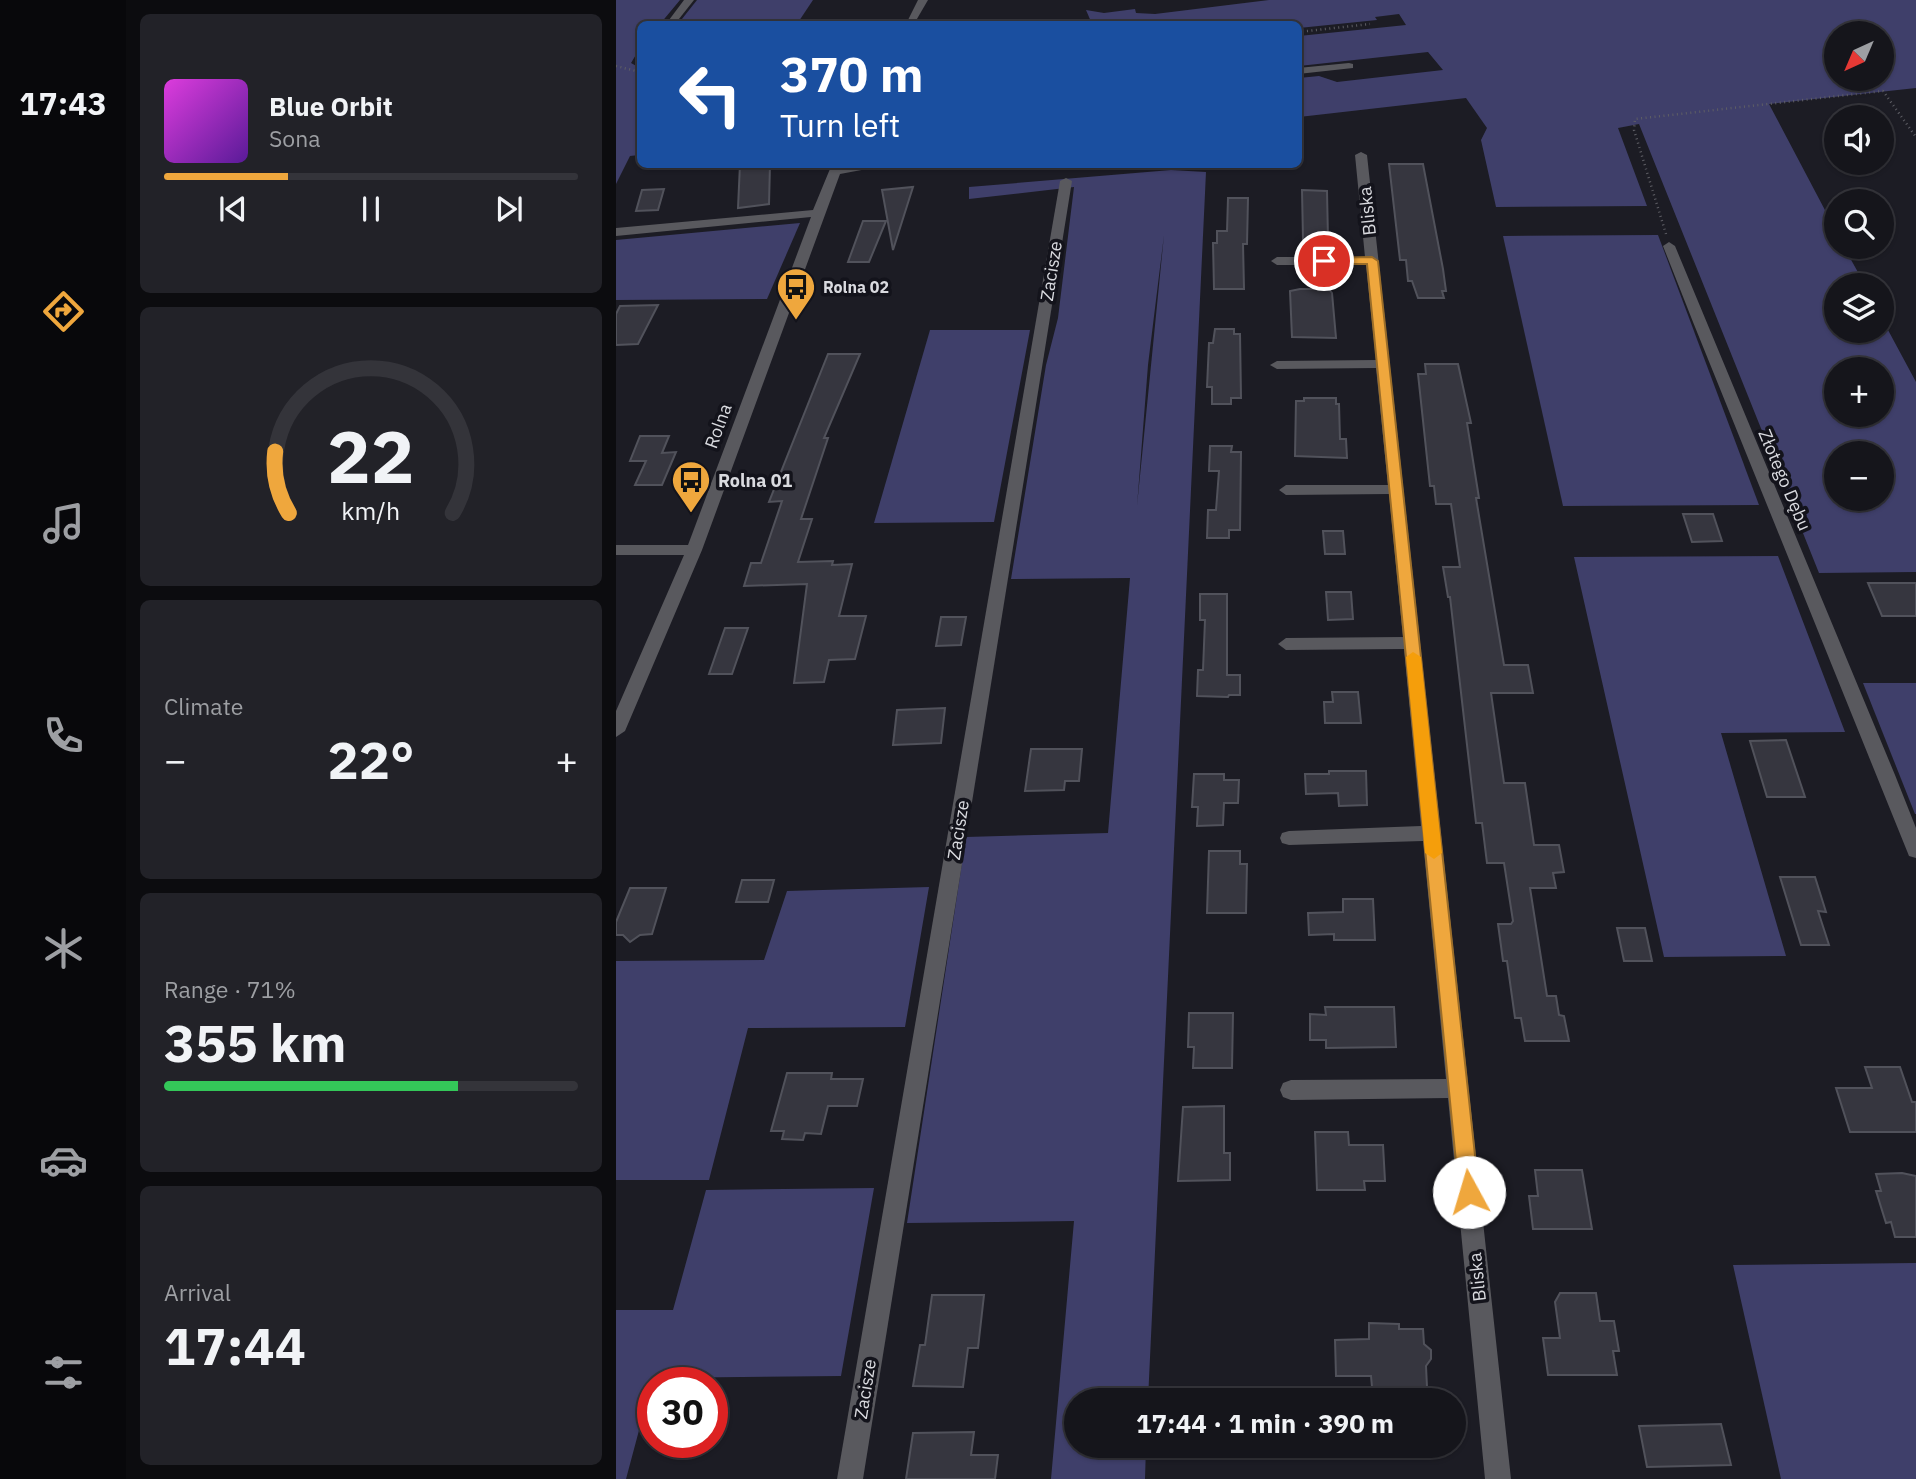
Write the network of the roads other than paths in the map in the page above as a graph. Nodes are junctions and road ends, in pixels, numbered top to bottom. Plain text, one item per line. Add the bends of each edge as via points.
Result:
1 (689, 0) edge
2 (923, 0) edge
3 (672, 21) edge
4 (912, 21) edge
5 (1349, 66) dead end
6 (1302, 71) edge
7 (1361, 155) dead end
8 (837, 168) edge
9 (1066, 181) dead end
10 (818, 213) junction
11 (616, 232) edge
12 (1669, 246) road end
13 (1277, 261) dead end
14 (1372, 261) junction
15 (1383, 364) junction
16 (1277, 365) dead end
17 (1396, 489) junction
18 (1286, 490) dead end
19 (616, 550) edge
20 (694, 550) junction
21 (1412, 643) junction
22 (1286, 644) dead end
23 (616, 731) edge
24 (1432, 833) junction
25 (1289, 838) dead end
26 (1916, 851) edge
27 (1458, 1088) junction
28 (1291, 1090) dead end
29 (850, 1479) edge
30 (1498, 1479) edge

1 - 3 street
2 - 4 street
5 - 6 street
7 - 14 street, Bliska
8 - 10 street, Rolna
9 - 29 street, Zacisze
10 - 11 street
10 - 20 street, Rolna
12 - 26 street, Złotego Dębu
13 - 14 street
14 - 15 street, Bliska
15 - 16 street
15 - 17 street, Bliska
17 - 18 street
17 - 21 street, Bliska
19 - 20 street
20 - 23 street, Rolna
21 - 22 street
21 - 24 street, Bliska
24 - 25 street
24 - 27 street, Bliska
27 - 28 street
27 - 30 street, Bliska

